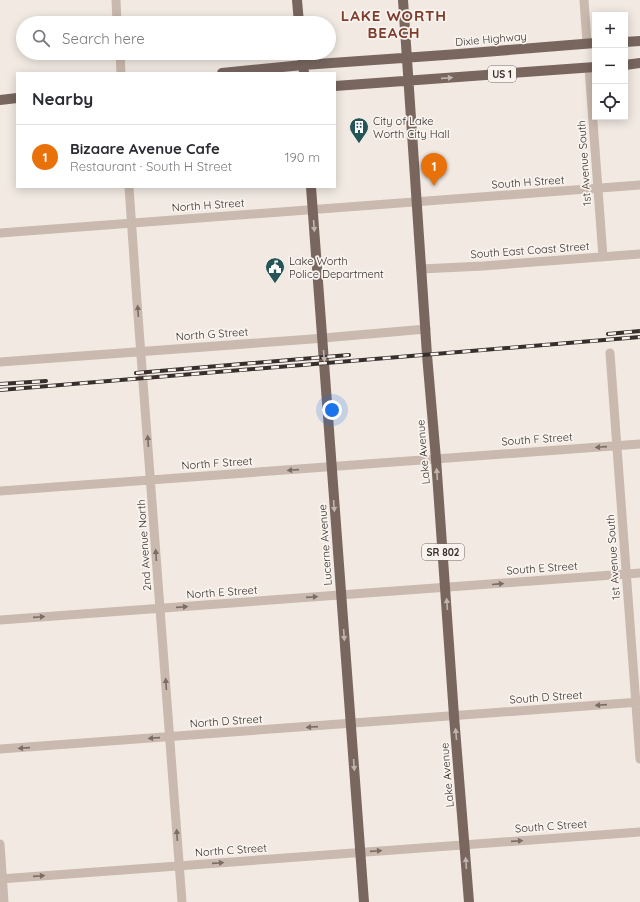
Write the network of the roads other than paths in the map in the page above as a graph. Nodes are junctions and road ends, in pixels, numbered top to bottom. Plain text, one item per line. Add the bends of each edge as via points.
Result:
1 (116, 0) edge
2 (297, 0) edge
3 (403, 0) edge
4 (584, 0) edge
5 (117, 16) edge
6 (298, 16) edge
7 (640, 41) edge
8 (628, 42) edge
9 (591, 44) edge
10 (407, 58) junction
11 (121, 60) edge
12 (640, 63) edge
13 (628, 65) edge
14 (592, 68) edge
15 (303, 69) edge
16 (122, 72) edge
17 (242, 72) edge
18 (409, 81) junction
19 (593, 84) edge
20 (336, 86) edge
21 (16, 98) edge
22 (0, 100) edge
23 (640, 185) edge
24 (129, 188) edge
25 (311, 188) edge
26 (598, 188) junction
27 (417, 202) junction
28 (313, 210) junction
29 (132, 223) junction
30 (0, 232) edge
31 (640, 254) edge
32 (603, 257) junction
33 (421, 269) junction
34 (426, 329) junction
35 (322, 338) junction
36 (140, 351) junction
37 (610, 353) dead end
38 (0, 362) edge
39 (640, 444) edge
40 (617, 446) junction
41 (436, 459) junction
42 (332, 467) junction
43 (151, 480) junction
44 (0, 491) edge
45 (640, 573) edge
46 (626, 574) junction
47 (446, 588) junction
48 (341, 595) junction
49 (160, 608) junction
50 (0, 620) edge
51 (638, 702) edge
52 (454, 716) junction
53 (351, 724) junction
54 (170, 737) junction
55 (0, 750) edge
56 (640, 759) edge
57 (640, 832) edge
58 (0, 844) edge
59 (465, 845) junction
60 (360, 852) junction
61 (179, 866) junction
62 (1, 879) edge
63 (4, 902) edge
64 (182, 902) edge
65 (364, 902) edge
66 (469, 902) edge

1 - 5 street
2 - 6 main road
3 - 10 main road, Lake Avenue / SR 802
4 - 9 street
7 - 8 main road
9 - 10 main road, Dixie Highway / US 1
10 - 15 main road, Dixie Highway / US 1
10 - 18 main road, Lake Avenue / SR 802
11 - 16 street
12 - 13 main road
18 -> 14 main road, US 1
15 - 17 main road, Dixie Highway / US 1
18 - 20 main road, US 1
18 - 27 main road, Lake Avenue / SR 802
19 - 26 street, 1st Avenue South
21 - 22 main road
23 - 26 street, South H Street
24 - 29 street, 2nd Avenue North
25 - 28 main road, Lucerne Avenue
26 - 27 street, South H Street
26 - 32 street, 1st Avenue South
27 - 28 street, North H Street
27 - 33 main road, Lake Avenue / SR 802
28 - 29 street, North H Street
28 -> 35 main road, Lucerne Avenue
29 - 30 street, North H Street
36 -> 29 street, 2nd Avenue North
31 - 32 street, South East Coast Street
32 - 33 street, South East Coast Street
33 - 34 main road, Lake Avenue / SR 802
34 - 35 street, North G Street
34 - 41 main road, Lake Avenue / SR 802
35 - 36 street, North G Street
35 -> 42 main road, Lucerne Avenue
36 - 38 street, North G Street
43 -> 36 street, 2nd Avenue North
37 - 40 street, 1st Avenue South
39 - 40 street, South F Street
40 -> 41 street, South F Street
40 - 46 street, 1st Avenue South
41 - 42 street, North F Street
47 -> 41 main road, Lake Avenue / SR 802
42 -> 43 street, North F Street
42 -> 48 main road, Lucerne Avenue
43 - 44 street, North F Street
49 -> 43 street, 2nd Avenue North
45 - 46 street, South E Street
47 -> 46 street, South E Street
46 - 51 street, 1st Avenue South
47 - 48 street, North E Street
52 -> 47 main road, Lake Avenue / SR 802
49 -> 48 street, North E Street
48 -> 53 main road, Lucerne Avenue
50 -> 49 street, North E Street
54 -> 49 street, 2nd Avenue North
51 -> 52 street, South D Street
51 - 56 street, 1st Avenue South
52 - 53 street, North D Street
59 -> 52 main road, Lake Avenue / SR 802
53 -> 54 street, North D Street
53 -> 60 main road, Lucerne Avenue
54 -> 55 street, North D Street
61 -> 54 street, 2nd Avenue North
59 -> 57 street, South C Street
58 - 62 street
60 -> 59 street, North C Street
66 -> 59 main road, Lake Avenue / SR 802
61 -> 60 street, North C Street
60 - 65 main road, Lucerne Avenue
62 -> 61 street, North C Street
61 - 64 street, 2nd Avenue North
62 - 63 street

